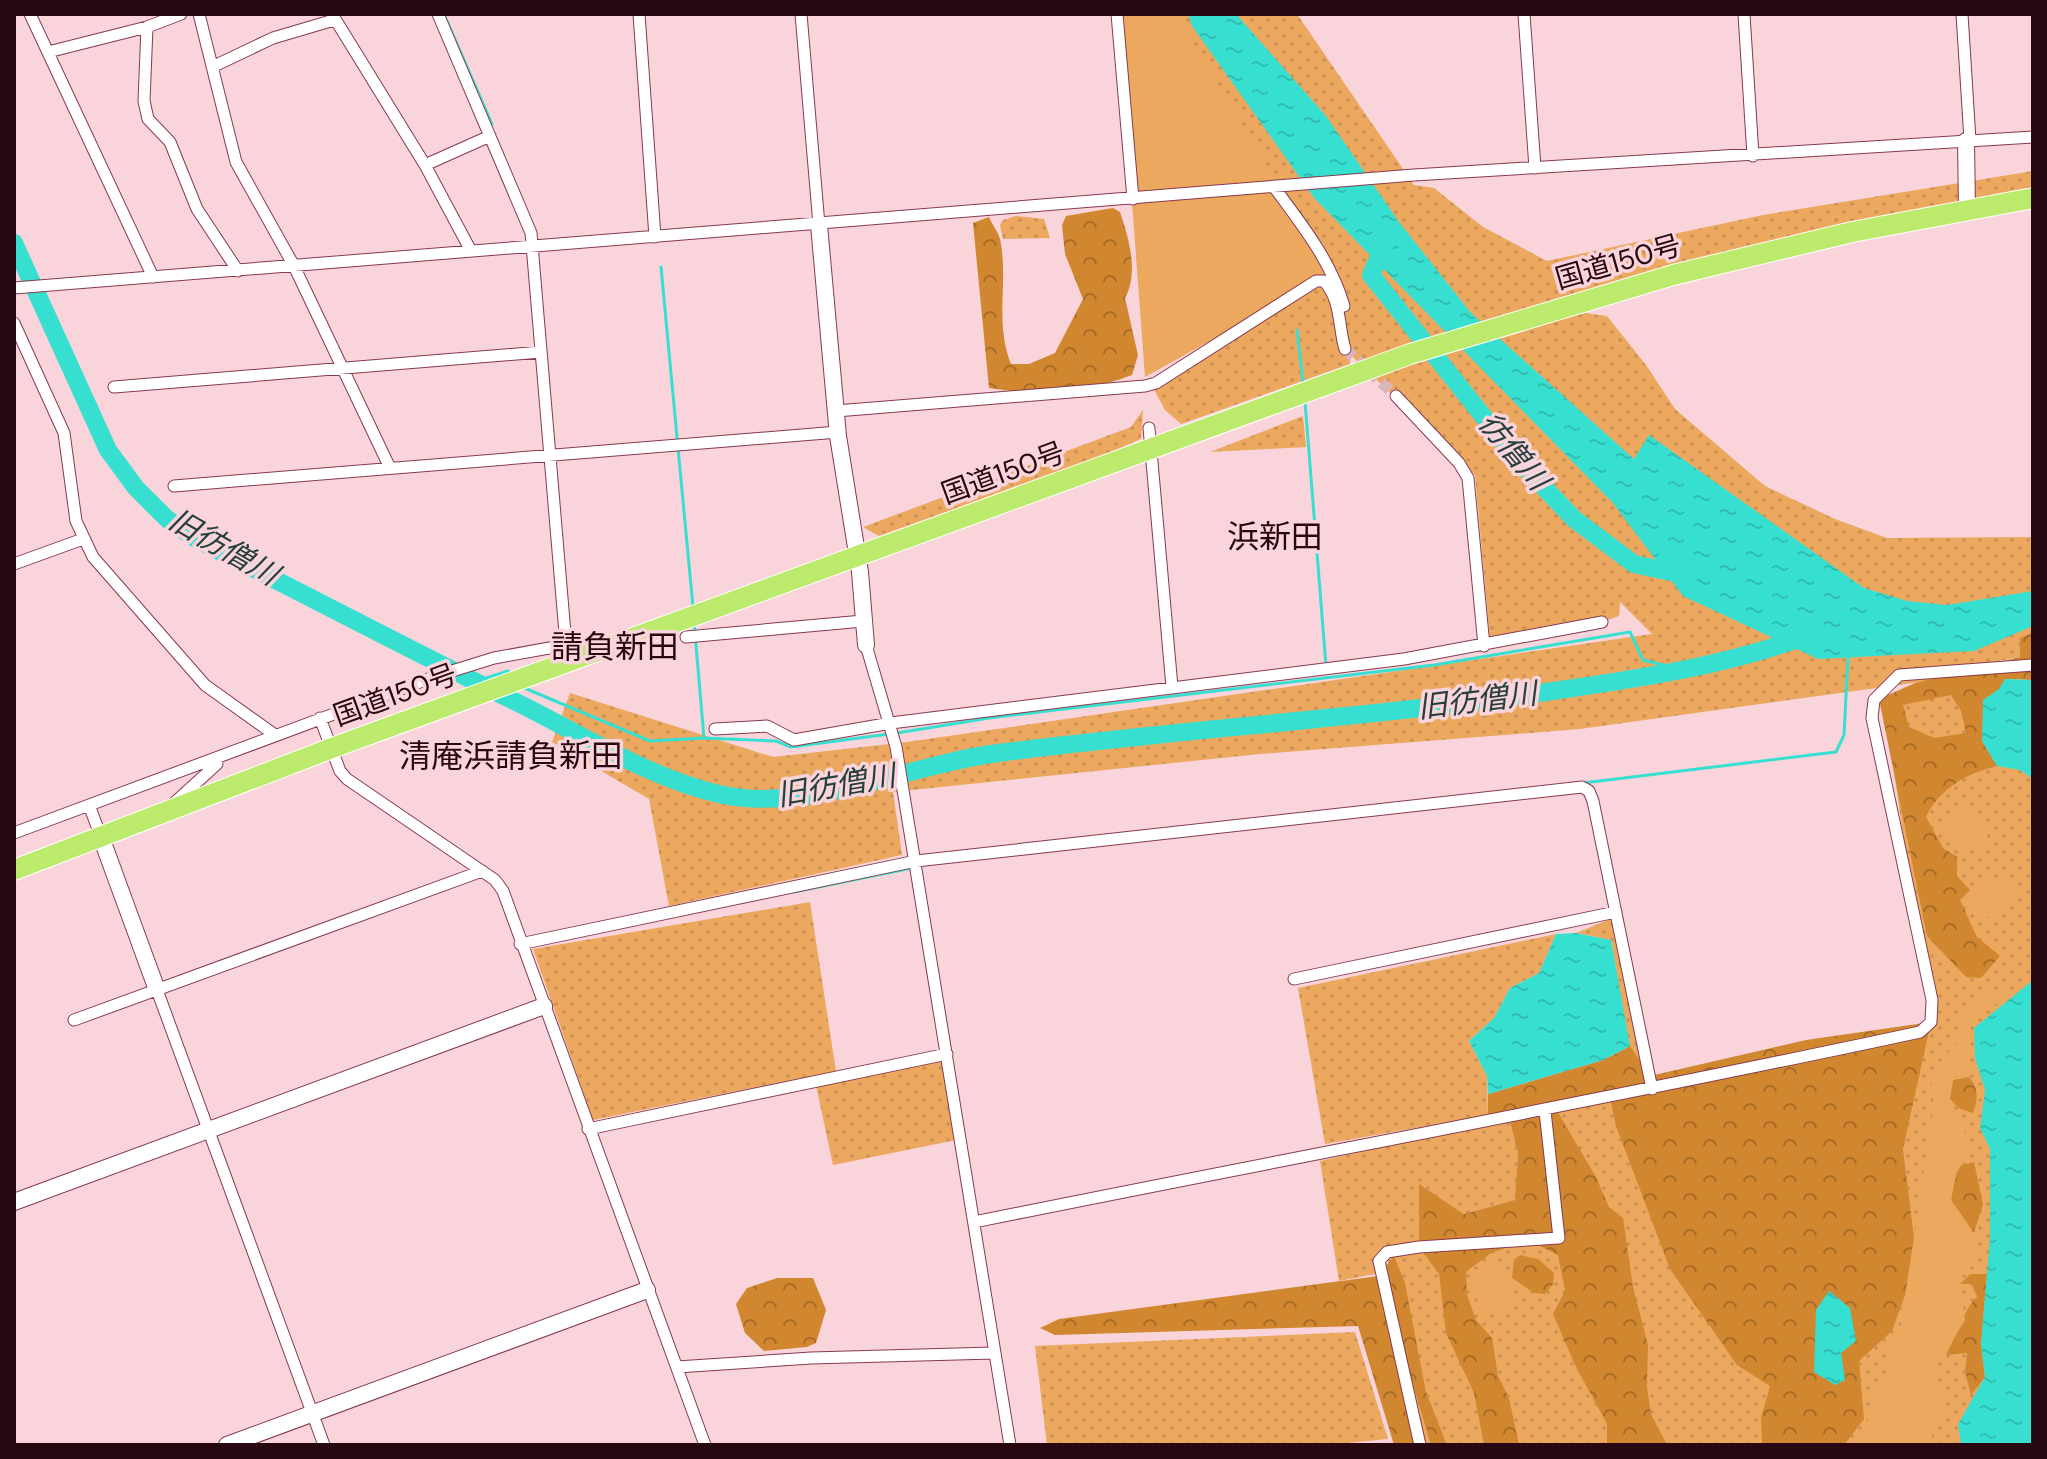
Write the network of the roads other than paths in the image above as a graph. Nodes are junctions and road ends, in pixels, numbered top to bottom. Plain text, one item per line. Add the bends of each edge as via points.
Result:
1 (30, 14) edge
2 (137, 14) edge
3 (181, 14) edge
4 (199, 14) edge
5 (438, 14) edge
6 (639, 14) edge
7 (801, 14) edge
8 (1117, 14) edge
9 (1524, 14) edge
10 (1744, 14) edge
11 (1962, 14) edge
12 (333, 17) edge
13 (144, 28) junction
14 (48, 52) junction
15 (212, 67) junction
16 (490, 136) junction
17 (2033, 137) edge
18 (1968, 140) junction
19 (1753, 156) junction
20 (425, 165) junction
21 (1535, 168) junction
22 (1274, 187) junction
23 (2033, 198) edge
24 (1133, 199) junction
25 (1967, 211) junction
26 (819, 225) junction
27 (655, 237) junction
28 (533, 246) junction
29 (471, 251) junction
30 (294, 266) junction
31 (238, 271) junction
32 (153, 277) junction
33 (14, 288) edge
34 (14, 323) edge
35 (541, 352) junction
36 (342, 368) junction
37 (114, 387) dead end
38 (1396, 396) tunnel mouth
39 (836, 411) junction
40 (1149, 428) dead end
41 (838, 432) junction
42 (1150, 449) junction
43 (550, 455) junction
44 (390, 468) junction
45 (174, 486) dead end
46 (83, 539) junction
47 (855, 557) junction
48 (14, 564) edge
49 (863, 621) junction
50 (1602, 622) dead end
51 (686, 637) dead end
52 (866, 645) joint
53 (1484, 646) junction
54 (2033, 665) edge
55 (1172, 687) junction
56 (320, 718) junction
57 (891, 723) junction
58 (715, 729) dead end
59 (275, 735) junction
60 (332, 748) junction
61 (240, 749) junction
62 (89, 805) junction
63 (165, 812) junction
64 (14, 833) edge
65 (101, 837) junction
66 (916, 861) junction
67 (14, 870) edge
68 (482, 871) junction
69 (1616, 912) junction
70 (520, 944) junction
71 (1294, 979) dead end
72 (157, 990) junction
73 (544, 1006) junction
74 (74, 1020) dead end
75 (947, 1054) junction
76 (1652, 1089) junction
77 (1545, 1111) junction
78 (588, 1129) junction
79 (208, 1131) junction
80 (14, 1202) edge
81 (974, 1222) junction
82 (647, 1290) junction
83 (994, 1353) junction
84 (677, 1367) junction
85 (312, 1414) junction
86 (227, 1445) edge
87 (324, 1445) edge
88 (705, 1445) edge
89 (1010, 1445) edge
90 (1420, 1445) edge

1 - 14 street
2 - 13 street
3 - 13 street
4 - 15 street
5 - 16 street
6 - 27 street
7 - 26 street
8 - 24 street
9 - 21 street
10 - 19 street
11 - 18 street
12 - 15 street
12 - 20 street
13 - 14 street
13 - 31 street via 148,119 170,142 197,209
14 - 32 street
15 - 30 street via 236,162
16 - 20 street
16 - 28 street
17 - 18 street
18 - 19 street
18 - 25 street
19 - 21 street
20 - 29 street
21 - 22 street
22 - 24 street
22 - 39 street via 1337,282 1351,328 1343,344 1344,326 1333,294 1324,281 1316,281 1145,386
23 - 25 highway, 国道150号
24 - 26 street
25 - 42 highway, 国道150号 via 1757,254 1559,307 1410,354
26 - 27 street
26 - 39 street
27 - 28 street
28 - 29 street
28 - 35 street
29 - 30 street
30 - 31 street
30 - 36 street
31 - 32 street
32 - 33 street
34 - 46 street via 64,433
35 - 36 street
35 - 43 street
36 - 37 street
36 - 44 street
38 - 53 street via 1468,478
39 - 41 street
40 - 42 street
41 - 43 street
41 - 47 street
42 - 47 highway, 国道150号
42 - 55 street
43 - 44 street
43 - 56 street via 566,645 468,666
44 - 45 street
46 - 48 street
46 - 59 street via 108,576 205,685
47 - 49 street
47 - 60 highway, 国道150号
49 - 51 street
49 - 52 street
50 - 53 street
52 - 57 street
53 - 55 street
54 - 76 street via 1899,675 1874,700 1872,718 1932,1000 1928,1027
55 - 57 street
56 - 59 street
56 - 60 street
57 - 58 street via 794,740 767,726
57 - 66 street
59 - 61 street
60 - 63 highway, 国道150号
60 - 68 street via 347,779
61 - 62 street
61 - 63 street via 205,772
62 - 64 street
62 - 65 street
63 - 65 highway, 国道150号
65 - 67 highway, 国道150号
65 - 72 street
66 - 69 street via 1582,787 1593,801
66 - 70 street
66 - 75 street
68 - 70 street via 503,891
68 - 72 street
69 - 71 street
69 - 76 street
70 - 73 street
72 - 74 street
72 - 79 street
73 - 78 street
73 - 79 street
75 - 78 street
75 - 81 street
76 - 77 street
77 - 81 street
77 - 90 street via 1559,1238 1419,1247 1387,1252 1379,1261
78 - 82 street
79 - 80 street
79 - 85 street
81 - 83 street
82 - 84 street
82 - 85 street
83 - 84 street
83 - 89 street
84 - 88 street
85 - 86 street
85 - 87 street

